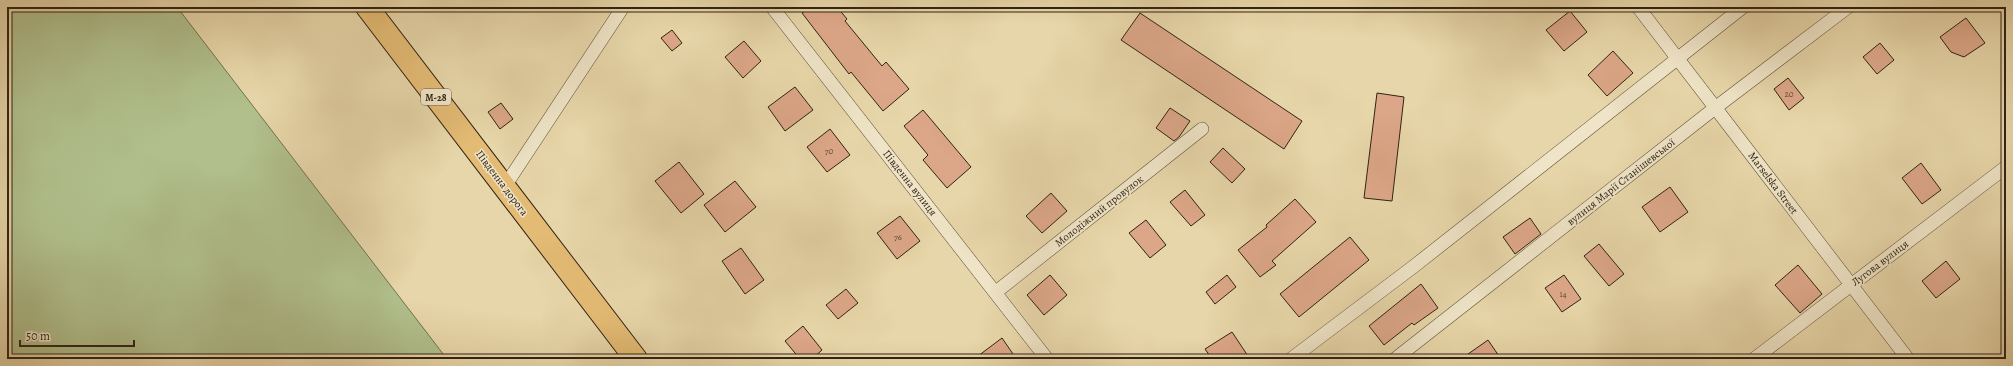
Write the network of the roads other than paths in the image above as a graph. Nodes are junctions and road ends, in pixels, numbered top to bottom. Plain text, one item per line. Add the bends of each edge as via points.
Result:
1 (367, 7) edge
2 (624, 7) edge
3 (772, 7) edge
4 (1638, 7) edge
5 (1743, 7) edge
6 (1848, 7) edge
7 (1677, 58) junction
8 (1715, 108) junction
9 (1202, 129) dead end
10 (2006, 167) edge
11 (505, 186) junction
12 (1851, 285) junction
13 (996, 292) junction
14 (636, 359) edge
15 (1048, 359) edge
16 (1291, 359) edge
17 (1395, 359) edge
18 (1754, 359) edge
19 (1908, 359) edge

1 - 11 highway, Південна дорога / М-28
2 - 11 street
3 - 13 street, Південна вулиця
4 - 7 street, Marselska Street
5 - 7 street
6 - 8 street, вулиця Марії Станішевської
7 - 8 street, Marselska Street
7 - 16 street via 1562,152
8 - 12 street, Marselska Street
8 - 17 street, вулиця Марії Станішевської
9 - 13 street, Молодіжний провулок
10 - 12 street, Лугова вулиця
11 - 14 highway, Південна дорога / М-28
12 - 18 street, Лугова вулиця
12 - 19 street, Marselska Street
13 - 15 street, Південна вулиця

